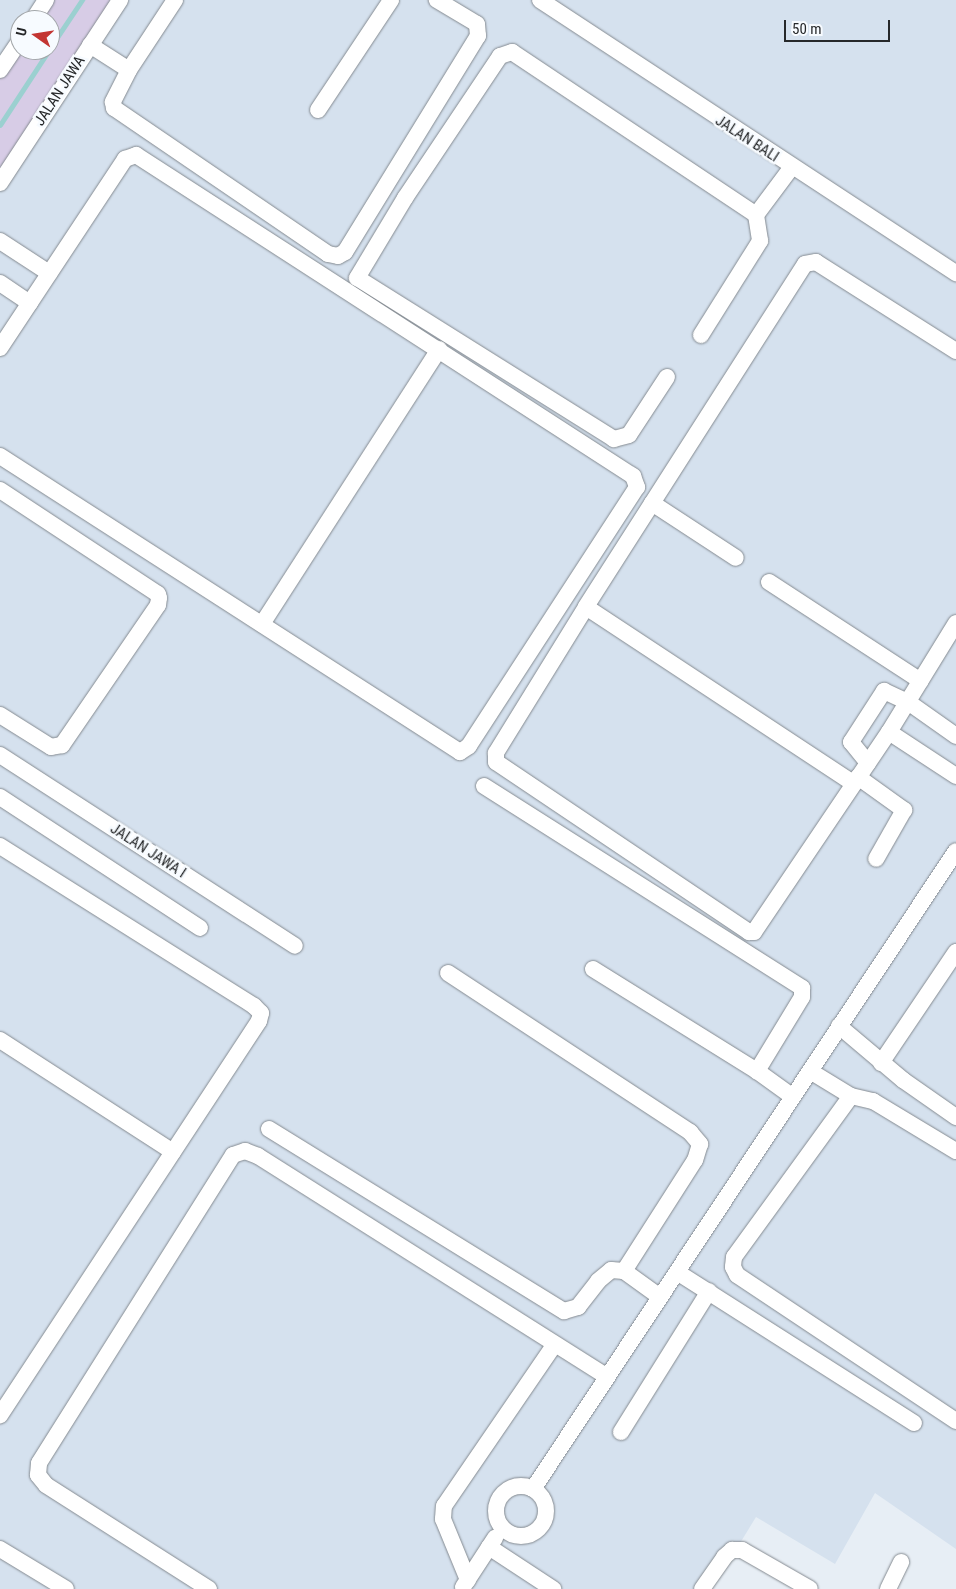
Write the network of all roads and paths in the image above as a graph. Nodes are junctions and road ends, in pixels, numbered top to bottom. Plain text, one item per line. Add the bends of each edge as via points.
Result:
1 (120, 0) edge
2 (175, 0) edge
3 (391, 0) edge
4 (437, 0) edge
5 (540, 0) edge
6 (90, 45) junction
7 (10, 52) edge
8 (2, 62) edge
9 (129, 70) junction
10 (318, 110) dead end
11 (789, 171) junction
12 (0, 183) edge
13 (756, 216) junction
14 (0, 241) edge
15 (956, 273) edge
16 (49, 274) junction
17 (0, 283) edge
18 (30, 303) junction
19 (701, 335) dead end
20 (0, 348) edge
21 (439, 349) junction
22 (956, 351) edge
23 (667, 378) dead end
24 (0, 456) edge
25 (0, 490) edge
26 (652, 503) junction
27 (736, 558) dead end
28 (769, 582) dead end
29 (586, 607) junction
30 (956, 623) edge
31 (262, 624) junction
32 (921, 680) junction
33 (908, 702) junction
34 (0, 715) edge
35 (889, 732) junction
36 (956, 736) edge
37 (0, 755) edge
38 (868, 763) junction
39 (956, 776) edge
40 (856, 780) junction
41 (484, 786) dead end
42 (0, 797) edge
43 (0, 846) edge
44 (956, 851) edge
45 (876, 859) dead end
46 (200, 928) dead end
47 (296, 946) dead end
48 (956, 952) edge
49 (593, 969) dead end
50 (448, 973) dead end
51 (840, 1026) junction
52 (0, 1040) edge
53 (881, 1063) junction
54 (757, 1071) junction
55 (810, 1071) junction
56 (851, 1096) junction
57 (793, 1097) junction
58 (956, 1117) edge
59 (269, 1129) dead end
60 (956, 1151) edge
61 (173, 1152) junction
62 (624, 1270) junction
63 (677, 1272) junction
64 (709, 1291) junction
65 (660, 1297) junction
66 (555, 1344) junction
67 (607, 1377) junction
68 (0, 1414) edge
69 (956, 1421) edge
70 (914, 1423) dead end
71 (621, 1432) dead end
72 (533, 1489) junction
73 (502, 1528) junction
74 (489, 1547) junction
75 (0, 1548) edge
76 (901, 1562) dead end
77 (465, 1584) edge
78 (66, 1589) edge
79 (209, 1589) edge
80 (554, 1589) edge
81 (702, 1589) edge
82 (810, 1589) edge
83 (888, 1589) edge

1 - 6 street, JALAN JAWA
2 - 9 street
3 - 10 street
4 - 9 street via 477,24 478,36 345,252 338,256 328,254 118,114 113,102
5 - 11 street, JALAN BALI
6 - 9 street
6 - 12 street, JALAN JAWA
7 - 8 street
11 - 13 street
11 - 15 street, JALAN BALI
13 - 19 street via 760,241
13 - 23 street via 512,52 506,53 410,190 356,275 359,280 614,439 629,435
14 - 16 street
16 - 18 street
16 - 21 street via 125,159 136,155
17 - 18 street
18 - 20 street
21 - 31 street
21 - 31 street via 633,476 635,493 463,752 456,751
22 - 26 street via 816,262 805,264
24 - 31 street
25 - 34 street via 158,594 159,598 158,605 62,745 51,747
26 - 27 street
26 - 29 street
28 - 32 street
29 - 40 street
29 - 40 street via 496,753 496,762 749,932 758,927
30 - 32 street
32 - 33 street
33 - 35 street
33 - 36 street
33 - 38 street via 888,692 880,693 851,742
35 - 38 street
35 - 39 street
37 - 47 street, JALAN JAWA I
38 - 40 street
40 - 45 street via 904,810
41 - 54 street via 802,988 802,997
42 - 46 street
43 - 61 street via 254,1006 260,1013 259,1021
44 - 51 street
48 - 53 street
49 - 54 street
50 - 62 street via 690,1132 700,1144 695,1160
51 - 53 street
51 - 55 street
52 - 61 street
53 - 58 street
54 - 57 street
55 - 56 street
55 - 57 street
56 - 60 street via 873,1101
56 - 69 street via 734,1257 733,1266 737,1275
57 - 63 street
59 - 62 street via 564,1311 578,1308 598,1281 611,1270
61 - 68 street
62 - 65 street
63 - 64 street
63 - 65 street
64 - 70 street
64 - 71 street
65 - 67 street
66 - 67 street
66 - 77 street via 444,1506 443,1519
66 - 79 street via 258,1156 245,1151 233,1155 39,1462 38,1475 46,1485
67 - 72 street
72 - 73 street via 518,1486 503,1493 497,1508
72 - 73 street via 545,1502 544,1521 532,1534 523,1536
73 - 74 street
74 - 77 street
74 - 80 street
75 - 78 street
76 - 83 street
81 - 82 street via 732,1550 742,1550

